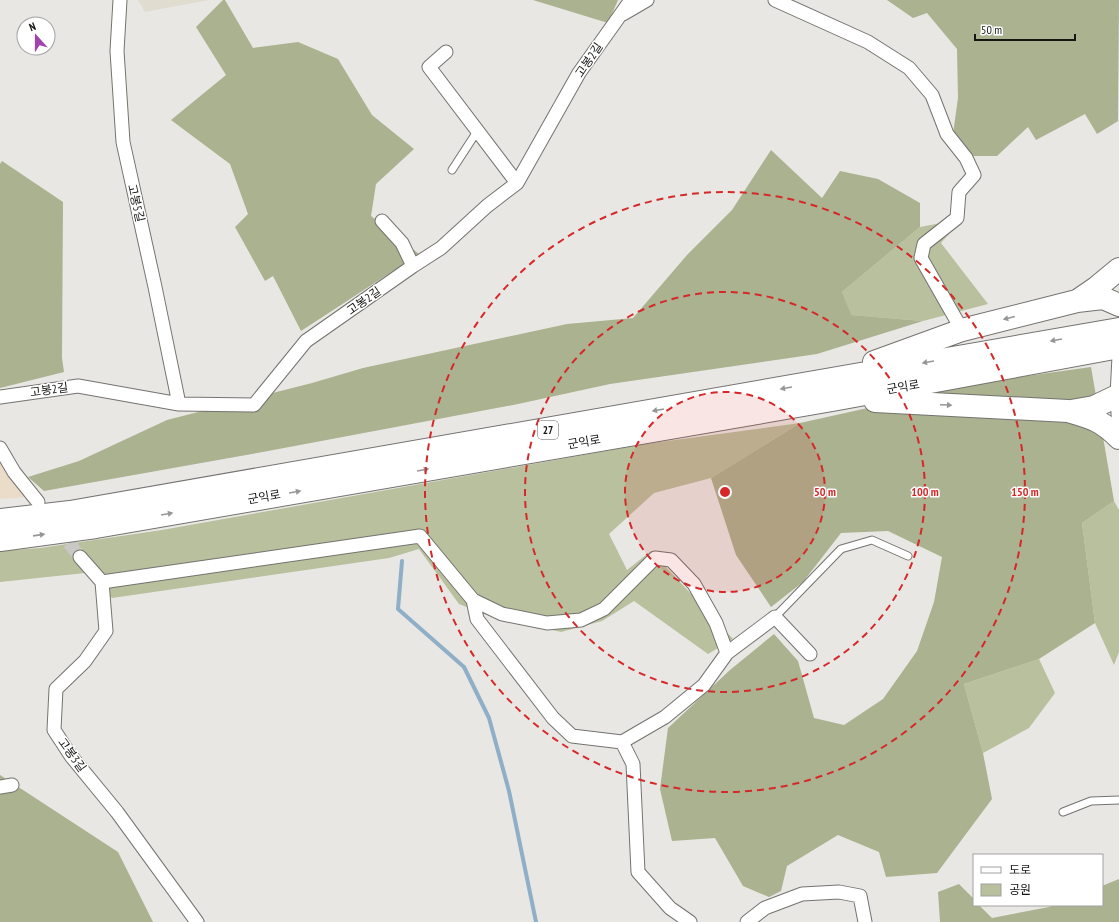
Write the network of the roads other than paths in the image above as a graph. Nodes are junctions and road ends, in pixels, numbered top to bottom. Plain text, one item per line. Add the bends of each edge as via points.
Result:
1 (120, 0) edge
2 (631, 0) edge
3 (647, 0) edge
4 (775, 0) edge
5 (618, 17) junction
6 (446, 52) dead end
7 (478, 130) junction
8 (452, 170) dead end
9 (518, 183) junction
10 (382, 221) dead end
11 (412, 266) junction
12 (1119, 268) edge
13 (1077, 300) junction
14 (1119, 305) edge
15 (1119, 329) edge
16 (962, 330) junction
17 (1093, 343) junction
18 (1119, 348) edge
19 (1119, 356) edge
20 (816, 382) junction
21 (1118, 396) edge
22 (0, 397) edge
23 (838, 399) junction
24 (179, 404) junction
25 (1068, 411) junction
26 (1119, 431) edge
27 (1119, 438) edge
28 (0, 448) edge
29 (38, 502) dead end
30 (0, 520) edge
31 (0, 540) edge
32 (908, 556) dead end
33 (80, 557) tunnel mouth
34 (102, 582) junction
35 (473, 600) junction
36 (775, 617) junction
37 (727, 653) junction
38 (810, 654) dead end
39 (622, 742) junction
40 (1119, 800) edge
41 (1063, 812) dead end
42 (197, 922) edge
43 (690, 922) edge
44 (747, 922) edge
45 (865, 922) edge

1 - 24 street, 고봉5길 via 117,51 123,142
2 - 5 street, 고봉2길
3 - 5 street
4 - 16 street via 868,42 909,68 932,94 947,134 966,158 974,175 959,192 957,218 924,244 921,258
5 - 9 street, 고봉2길 via 579,73
6 - 7 street via 429,67
7 - 8 lane
7 - 9 street
9 - 11 street, 고봉2길 via 487,206 441,248
10 - 11 street via 402,243
11 - 24 street, 고봉2길 via 306,341 254,405
12 - 13 highway
13 - 14 highway via 1103,298
13 -> 16 highway
15 - 17 highway, 군익로 / 27
16 - 20 highway
17 - 18 highway, 군익로 / 27
17 -> 20 highway, 군익로 / 27
17 - 23 highway, 군익로 / 27
19 - 21 street
20 -> 30 highway, 군익로 / 27 via 70,512
21 - 25 highway via 1094,407
21 - 26 street
22 - 24 street, 고봉2길 via 78,386
23 -> 25 highway
31 -> 23 highway, 군익로 / 27 via 96,527
25 - 27 highway via 1093,418
28 - 29 street via 14,472
32 - 36 lane via 872,540 841,549
33 - 34 street
34 - 35 street via 420,536
34 - 42 street, 고봉3길 via 106,631 85,661 56,689 54,730
35 - 37 street via 502,614 547,623 581,620 604,609 655,558 671,560 694,584 716,623
35 - 39 street via 477,619 553,718 572,736
36 - 37 street
36 - 38 street
37 - 39 street via 704,685 665,717
39 - 43 street via 633,764 638,872 670,908
40 - 41 lane via 1091,801
44 - 45 street via 765,908 802,894 839,892 860,896

